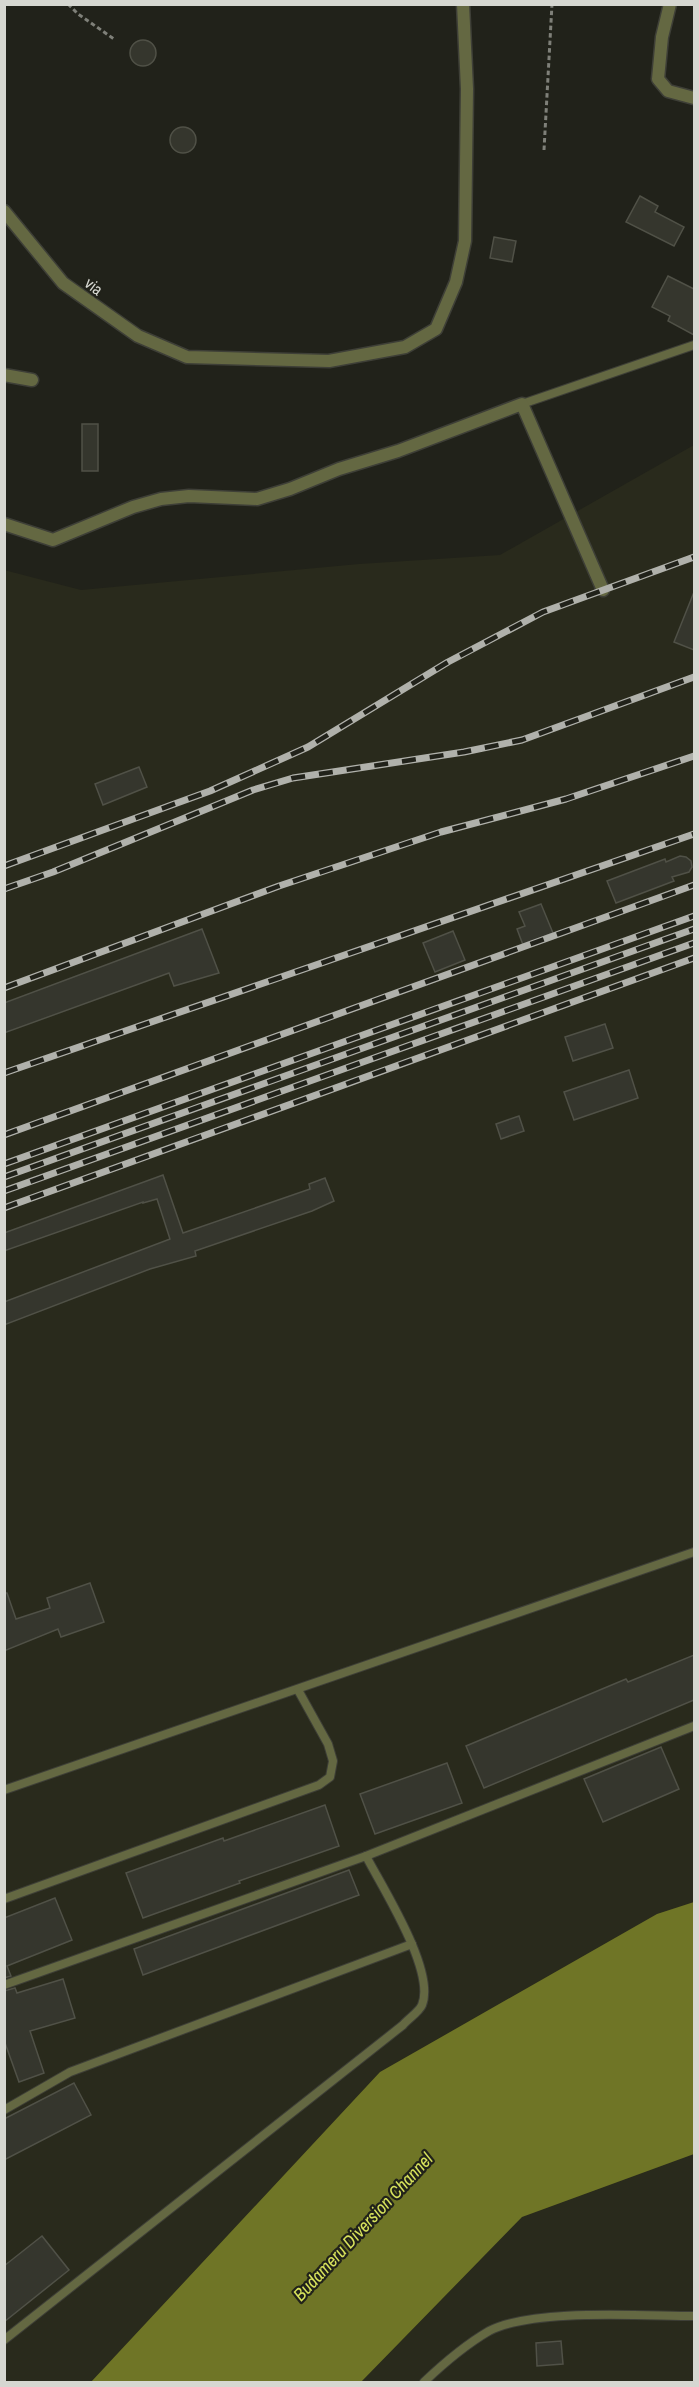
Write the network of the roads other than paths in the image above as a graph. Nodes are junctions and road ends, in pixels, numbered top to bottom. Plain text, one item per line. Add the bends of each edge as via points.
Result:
1 (463, 4) edge
2 (670, 4) edge
3 (694, 98) edge
4 (4, 211) edge
5 (694, 345) edge
6 (4, 375) edge
7 (32, 380) dead end
8 (522, 404) junction
9 (4, 524) edge
10 (603, 590) dead end
11 (694, 1552) edge
12 (298, 1690) junction
13 (694, 1726) edge
14 (4, 1790) edge
15 (366, 1856) junction
16 (4, 1899) edge
17 (412, 1944) junction
18 (4, 1985) edge
19 (4, 2110) edge
20 (694, 2316) edge
21 (4, 2340) edge
22 (424, 2382) edge

1 - 4 street, via via 467,89 465,241 456,282 436,328 405,347 329,362 187,357 138,336 63,283
2 - 3 street via 658,80 668,91
5 - 8 lane
6 - 7 street
8 - 9 street via 257,499 161,499 53,540
8 - 10 street
11 - 12 lane
12 - 14 lane
12 - 16 lane via 328,1744 333,1761 330,1777 319,1785
13 - 15 lane
15 - 17 lane
15 - 18 lane
17 - 19 lane via 70,2072
17 - 21 lane via 424,1978 422,2005 403,2025
20 - 22 lane via 527,2320 491,2330 450,2358

